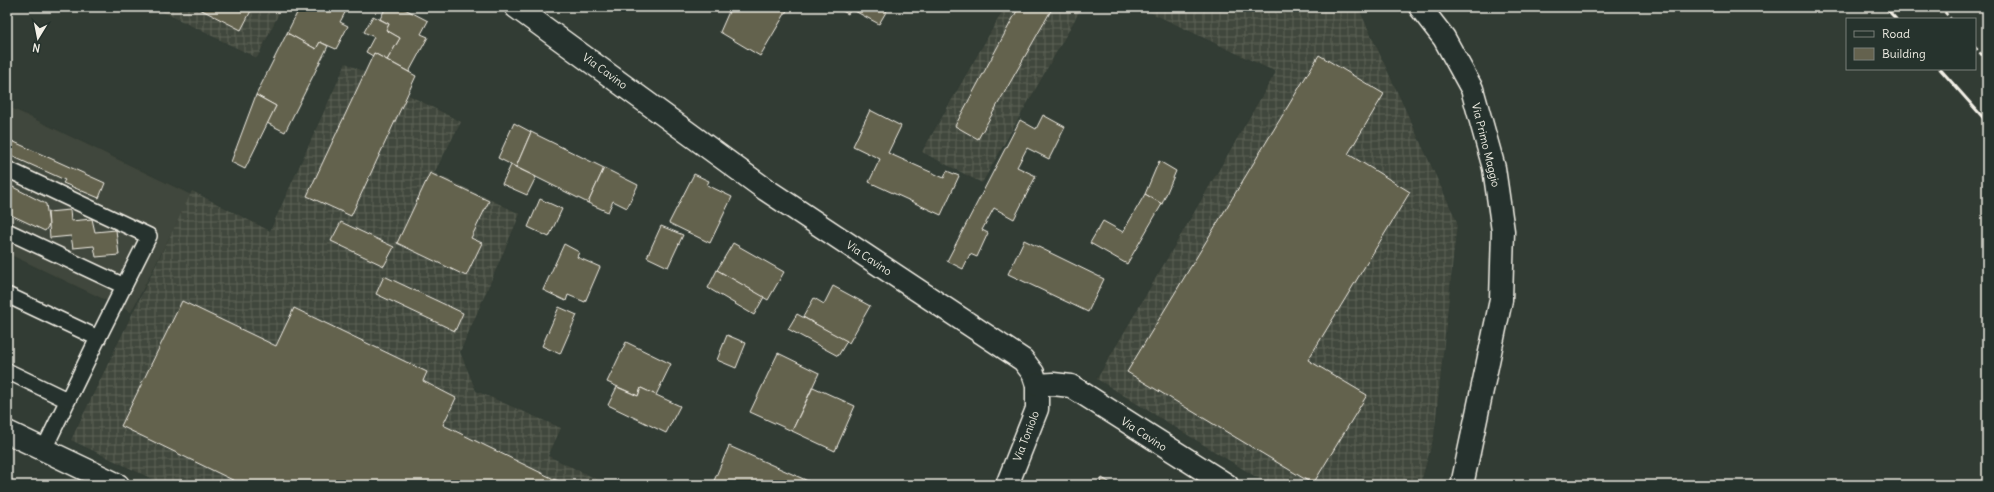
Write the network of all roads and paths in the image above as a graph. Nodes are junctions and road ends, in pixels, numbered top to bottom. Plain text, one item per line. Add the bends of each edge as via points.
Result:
1 (516, 7) edge
2 (1420, 7) edge
3 (1940, 7) edge
4 (1950, 18) edge
5 (1976, 48) edge
6 (1987, 61) edge
7 (7, 169) edge
8 (7, 231) edge
9 (124, 286) junction
10 (7, 295) edge
11 (98, 338) junction
12 (7, 371) edge
13 (1037, 385) junction
14 (67, 400) junction
15 (7, 432) edge
16 (44, 449) junction
17 (118, 485) edge
18 (1007, 485) edge
19 (1227, 485) edge
20 (1462, 485) edge

1 - 13 street, Via Cavino via 765,189 1022,360 1033,372
2 - 20 street, Via Primo Maggio via 1444,38 1472,89 1494,168 1502,231 1501,300
3 - 4 path
5 - 6 path
7 - 9 lane via 149,236
8 - 9 lane
9 - 11 lane
10 - 11 lane
11 - 14 lane
12 - 14 lane
13 - 18 street, Via Toniolo via 1038,409
13 - 19 street, Via Cavino via 1071,386
14 - 16 lane
15 - 16 street
16 - 17 street

